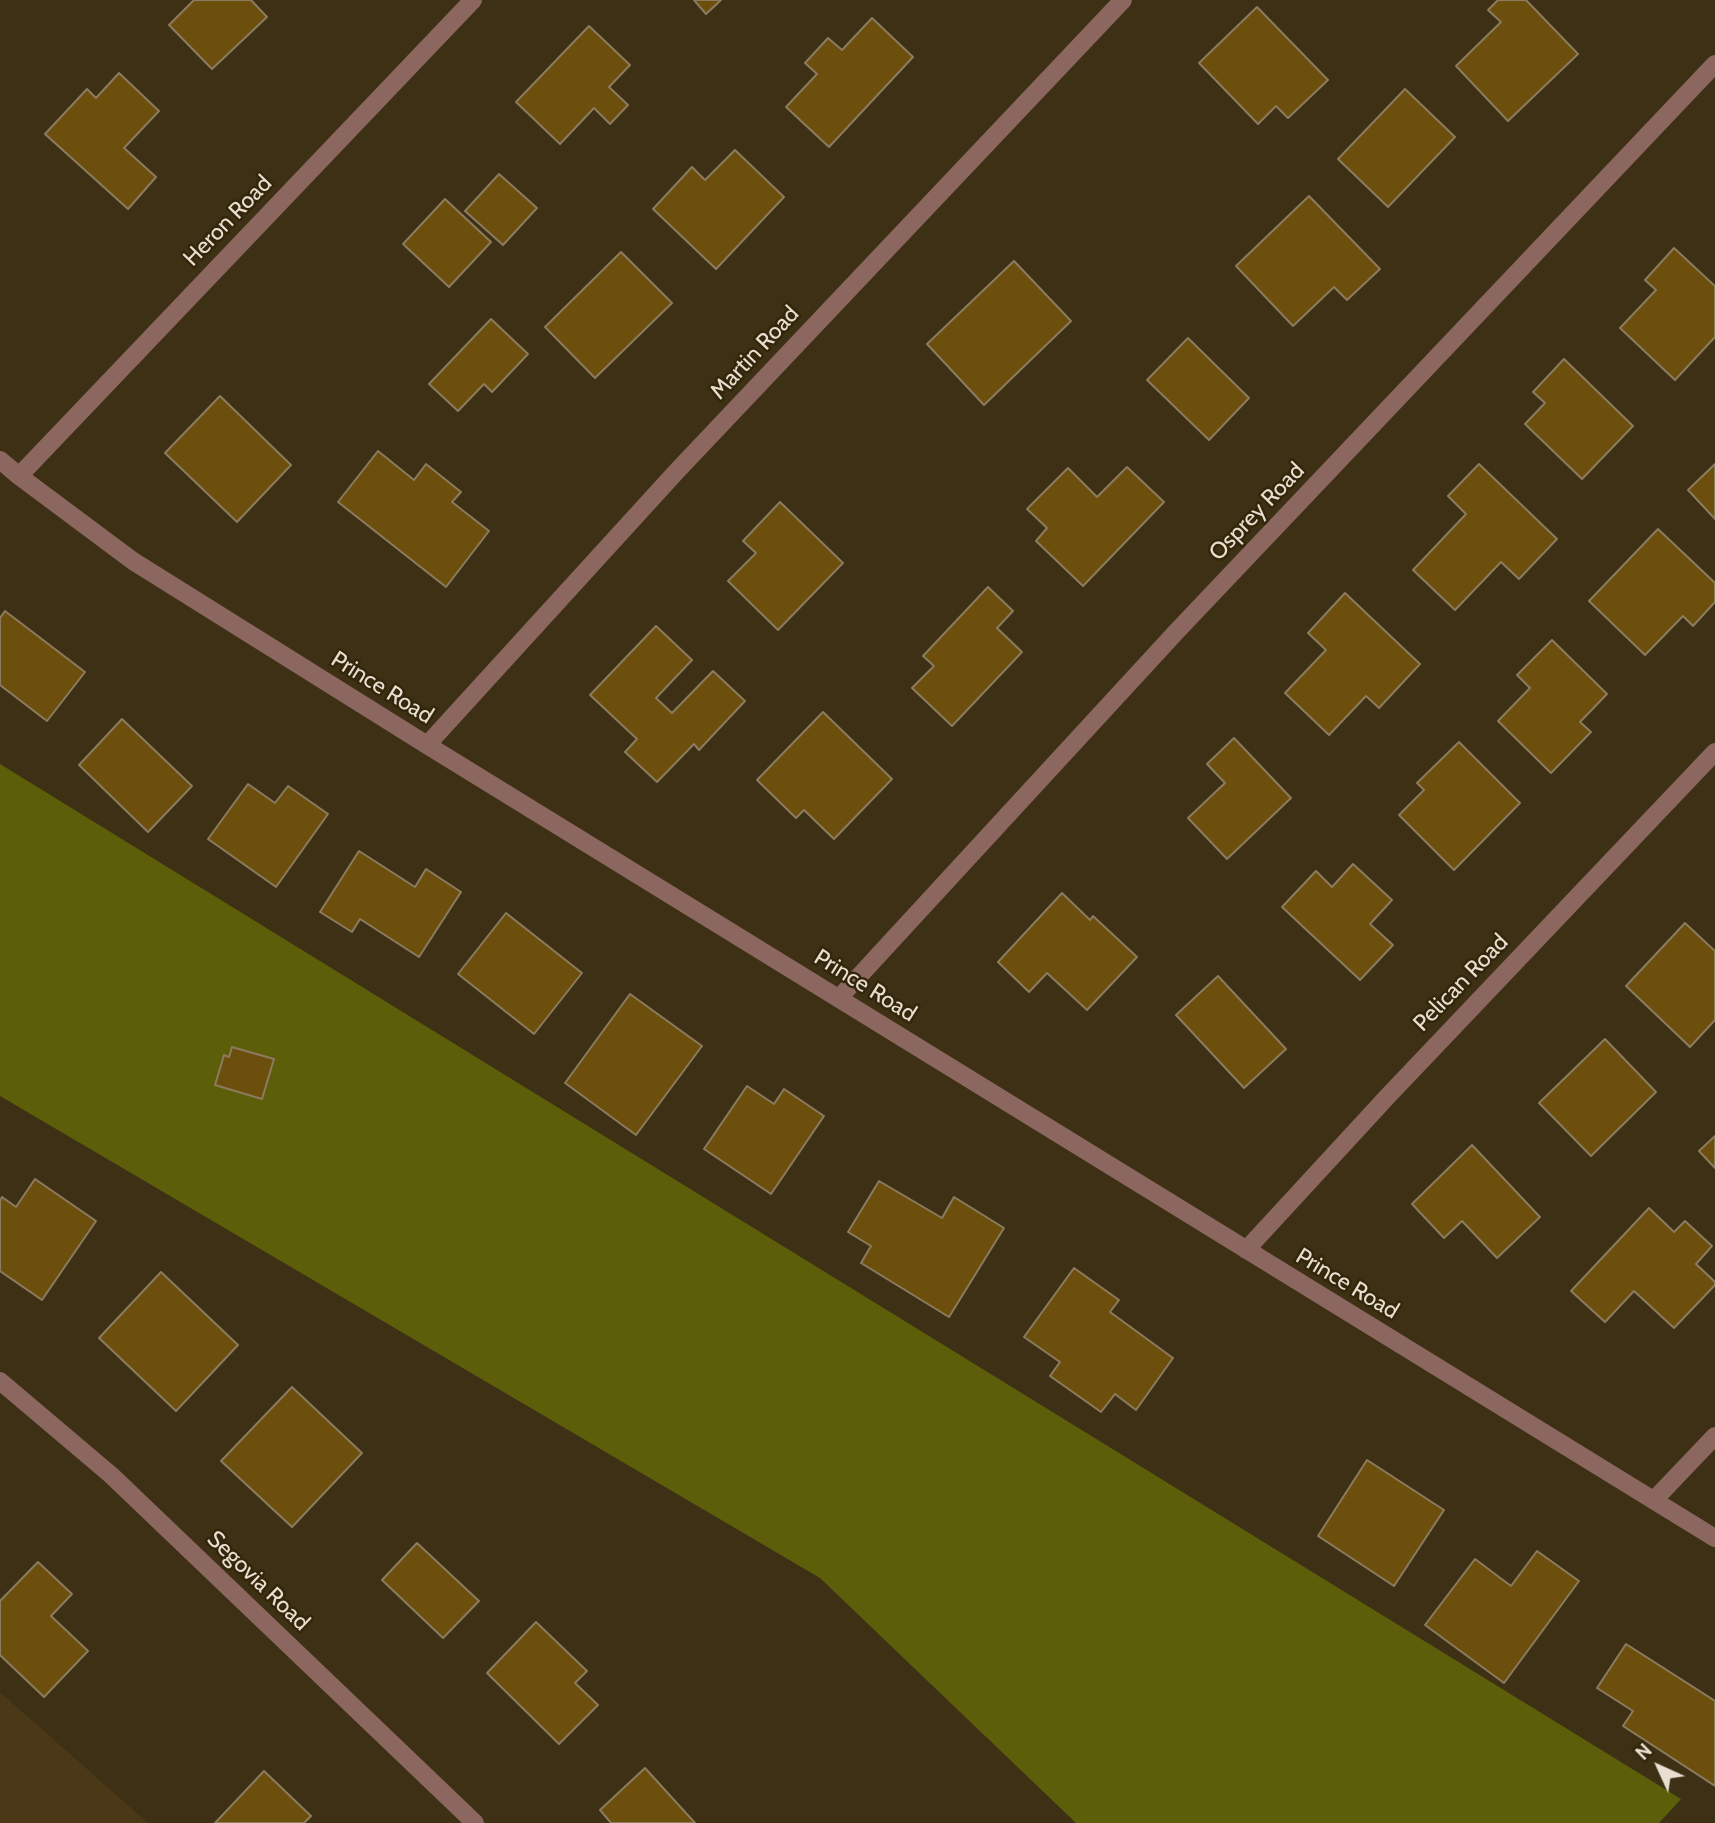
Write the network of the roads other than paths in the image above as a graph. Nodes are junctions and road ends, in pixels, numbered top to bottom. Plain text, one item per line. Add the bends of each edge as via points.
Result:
1 (473, 0) edge
2 (1123, 0) edge
3 (1715, 64) edge
4 (0, 460) edge
5 (19, 476) junction
6 (426, 745) junction
7 (1715, 752) edge
8 (839, 998) junction
9 (1246, 1250) junction
10 (0, 1381) edge
11 (1715, 1436) edge
12 (1654, 1500) junction
13 (1715, 1538) edge
14 (475, 1823) edge

1 - 5 street, Heron Road
2 - 6 street, Martin Road
3 - 8 street, Osprey Road via 1187,621
4 - 5 street, Prince Road
5 - 6 street, Prince Road via 132,561
6 - 8 street, Prince Road
7 - 9 street, Pelican Road
8 - 9 street, Prince Road
9 - 12 street, Prince Road
10 - 14 street, Segovia Road via 111,1475
11 - 12 street
12 - 13 street, Prince Road

